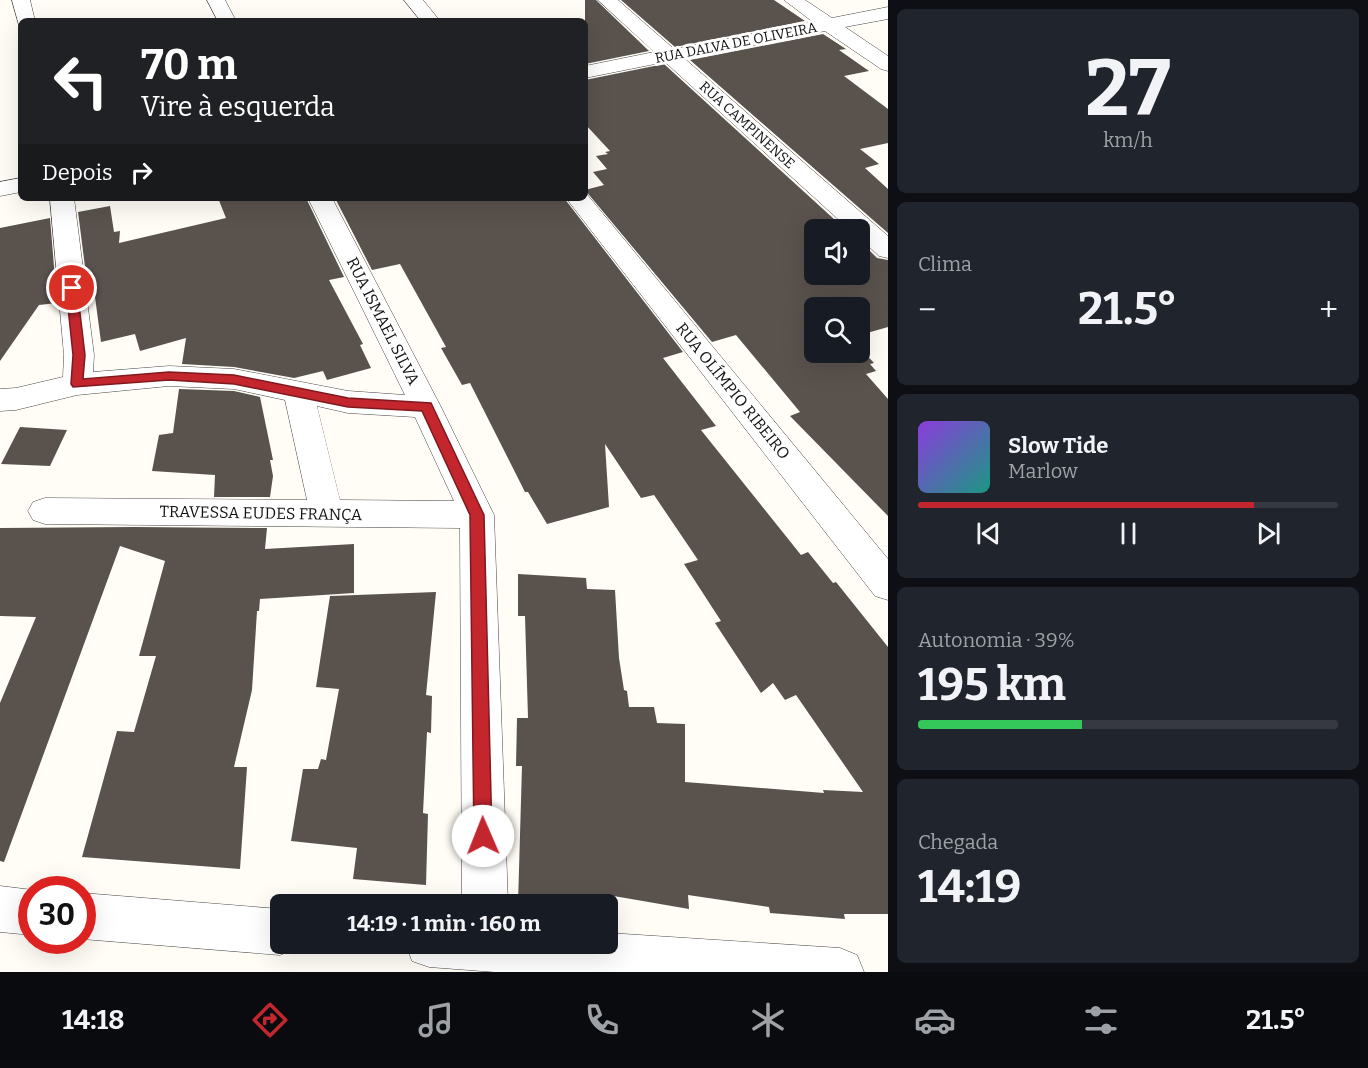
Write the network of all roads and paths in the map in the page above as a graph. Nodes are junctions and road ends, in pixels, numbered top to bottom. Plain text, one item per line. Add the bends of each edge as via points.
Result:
1 (21, 0) edge
2 (216, 0) edge
3 (413, 0) edge
4 (607, 0) edge
5 (793, 0) edge
6 (837, 6) dead end
7 (888, 13) edge
8 (25, 18) edge
9 (225, 18) edge
10 (428, 18) edge
11 (857, 20) junction
12 (829, 25) junction
13 (880, 35) dead end
14 (669, 55) junction
15 (888, 65) edge
16 (588, 71) edge
17 (18, 186) edge
18 (0, 189) edge
19 (62, 201) edge
20 (322, 201) edge
21 (580, 201) edge
22 (888, 250) edge
23 (77, 384) junction
24 (298, 392) junction
25 (8, 399) edge
26 (426, 407) junction
27 (45, 511) dead end
28 (327, 514) junction
29 (477, 515) junction
30 (888, 585) edge
31 (484, 894) edge
32 (0, 909) edge
33 (18, 911) edge
34 (96, 917) edge
35 (270, 931) edge
36 (618, 953) edge
37 (840, 972) edge

1 - 8 street
2 - 9 street
3 - 10 street
4 - 14 street, RUA CAMPINENSE
5 - 12 street
6 - 11 street
7 - 11 street, RUA DALVA DE OLIVEIRA
11 - 12 street, RUA DALVA DE OLIVEIRA
11 - 13 street
12 - 14 street, RUA DALVA DE OLIVEIRA
12 - 15 street
14 - 16 street, RUA DALVA DE OLIVEIRA
14 - 22 street, RUA CAMPINENSE
17 - 18 street
19 - 23 street via 79,355
20 - 26 street, RUA ISMAEL SILVA
21 - 30 street, RUA OLÍMPIO RIBEIRO
23 - 24 street via 169,376 234,379
23 - 25 street
24 - 26 street via 348,402
24 - 28 street
26 - 29 street, RUA ISMAEL SILVA
27 - 28 street, TRAVESSA EUDES FRANÇA
28 - 29 street, TRAVESSA EUDES FRANÇA
29 - 31 street, RUA ISMAEL SILVA
32 - 33 street
34 - 35 street
36 - 37 street

